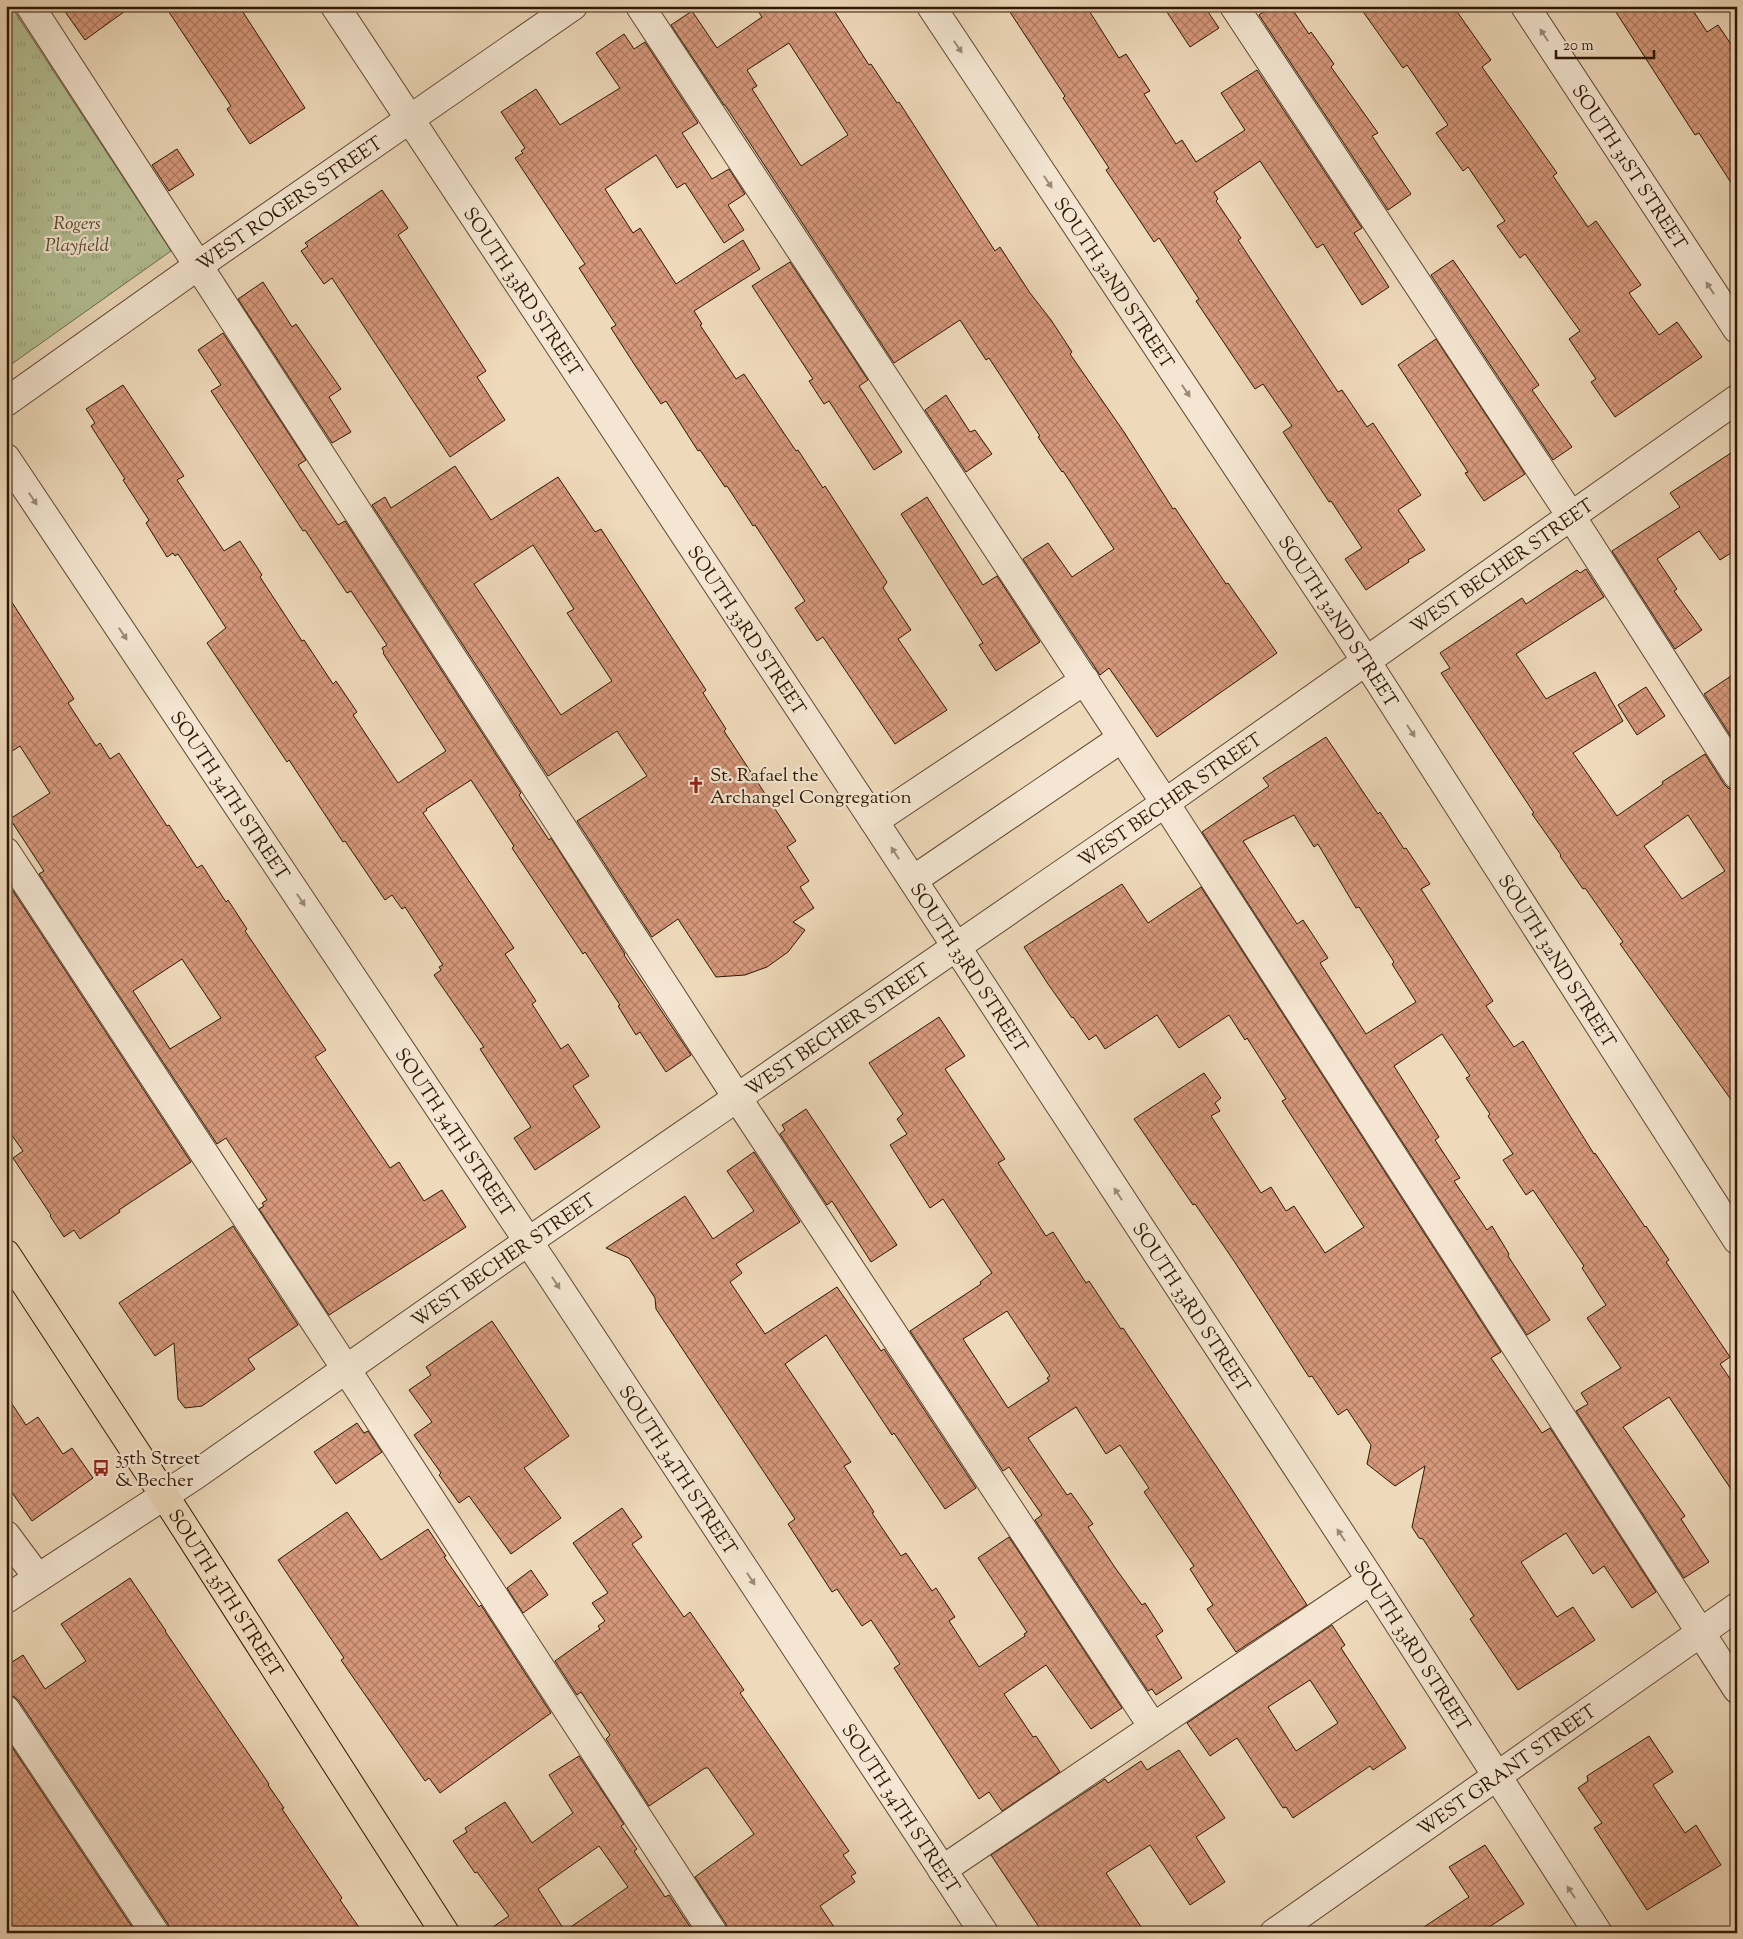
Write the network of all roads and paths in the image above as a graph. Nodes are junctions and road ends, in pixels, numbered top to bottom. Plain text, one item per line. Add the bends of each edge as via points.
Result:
1 (30, 6) edge
2 (335, 6) edge
3 (573, 6) edge
4 (640, 6) edge
5 (931, 6) edge
6 (1234, 6) edge
7 (1525, 6) edge
8 (409, 120) junction
9 (199, 265) junction
10 (1737, 329) edge
11 (1737, 399) edge
12 (6, 402) edge
13 (6, 458) edge
14 (1571, 516) junction
15 (1366, 661) junction
16 (1085, 680) junction
17 (1122, 738) junction
18 (1737, 775) edge
19 (1165, 803) junction
20 (874, 821) junction
21 (6, 852) edge
22 (912, 880) junction
23 (956, 947) junction
24 (738, 1099) junction
25 (1737, 1240) edge
26 (528, 1242) junction
27 (6, 1254) edge
28 (346, 1369) junction
29 (164, 1495) junction
30 (6, 1535) edge
31 (38, 1578) junction
32 (1370, 1580) junction
33 (6, 1599) edge
34 (1737, 1607) edge
35 (1700, 1633) junction
36 (1737, 1689) edge
37 (6, 1710) edge
38 (1153, 1727) junction
39 (1496, 1776) junction
40 (942, 1870) junction
41 (155, 1933) edge
42 (445, 1933) edge
43 (713, 1933) edge
44 (984, 1933) edge
45 (1274, 1933) edge
46 (1598, 1933) edge

1 - 9 street
2 - 8 street, SOUTH 33RD STREET
3 - 8 street, WEST ROGERS STREET
4 - 16 street
5 -> 15 street, SOUTH 32ND STREET
6 - 14 street
10 -> 7 street, SOUTH 31ST STREET
8 - 9 street, WEST ROGERS STREET
8 - 20 street, SOUTH 33RD STREET
9 - 12 street, WEST ROGERS STREET
9 - 24 street
11 - 14 street, WEST BECHER STREET
13 -> 26 street, SOUTH 34TH STREET
14 - 15 street, WEST BECHER STREET
14 - 18 street
15 - 19 street, WEST BECHER STREET
15 -> 25 street, SOUTH 32ND STREET
16 - 17 street
16 - 20 street
17 - 19 street
17 - 22 street
19 - 23 street, WEST BECHER STREET
19 - 35 street
22 -> 20 street, SOUTH 33RD STREET
21 - 28 street
22 - 23 street, SOUTH 33RD STREET
23 - 24 street, WEST BECHER STREET
32 -> 23 street, SOUTH 33RD STREET
24 - 26 street, WEST BECHER STREET
24 - 38 street
26 - 28 street, WEST BECHER STREET
26 -> 40 street, SOUTH 34TH STREET
27 - 29 main road, SOUTH 35TH STREET
28 - 29 street, WEST BECHER STREET
28 - 43 street
29 - 31 street, WEST BECHER STREET
29 - 42 main road, SOUTH 35TH STREET
30 - 31 street
31 - 33 street, WEST BECHER STREET
32 - 38 street
32 - 39 street, SOUTH 33RD STREET
34 - 35 street, WEST GRANT STREET
35 - 36 street
35 - 39 street, WEST GRANT STREET
37 - 41 street
38 - 40 street
39 - 45 street, WEST GRANT STREET
46 -> 39 street, SOUTH 33RD STREET
40 - 44 street, SOUTH 34TH STREET

